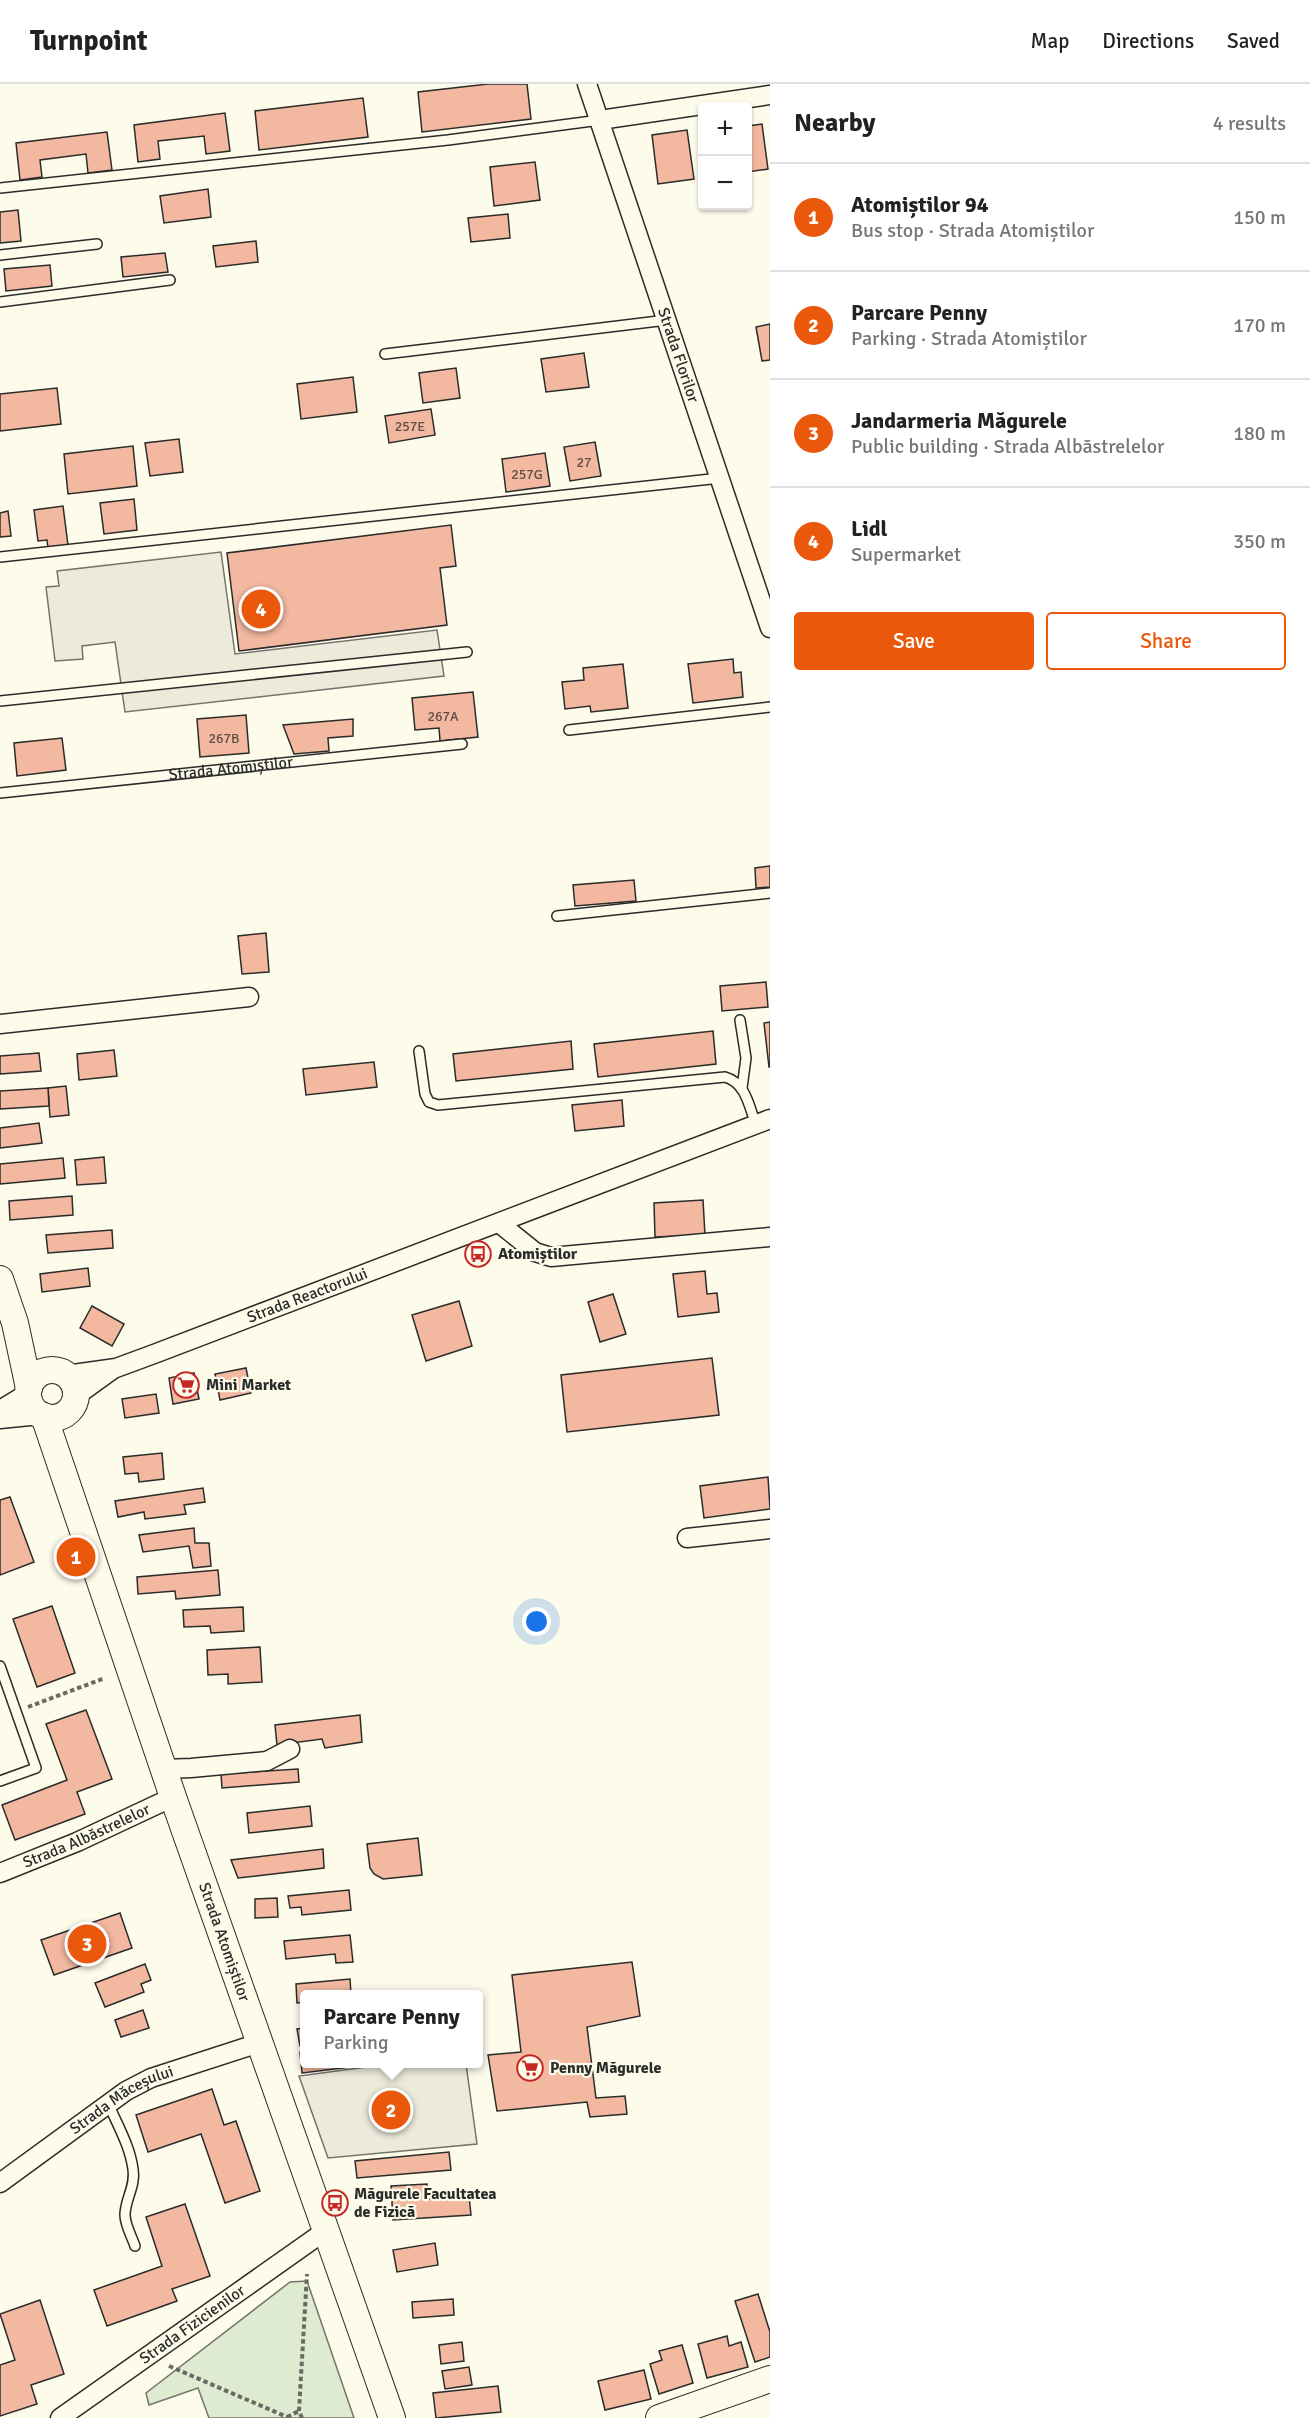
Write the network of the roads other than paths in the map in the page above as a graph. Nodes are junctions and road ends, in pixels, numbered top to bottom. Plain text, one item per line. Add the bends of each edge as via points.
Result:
1 (587, 84) edge
2 (770, 95) edge
3 (600, 120) junction
4 (0, 188) edge
5 (97, 244) dead end
6 (0, 255) edge
7 (171, 280) dead end
8 (0, 302) edge
9 (667, 320) junction
10 (385, 354) dead end
11 (720, 478) junction
12 (0, 557) edge
13 (770, 627) edge
14 (467, 652) dead end
15 (0, 701) edge
16 (770, 707) edge
17 (569, 730) dead end
18 (462, 744) dead end
19 (0, 793) edge
20 (770, 893) edge
21 (556, 916) dead end
22 (249, 996) dead end
23 (740, 1020) dead end
24 (0, 1024) edge
25 (419, 1051) dead end
26 (742, 1088) junction
27 (763, 1122) edge
28 (499, 1223) junction
29 (770, 1237) edge
30 (0, 1280) edge
31 (15, 1323) junction
32 (52, 1396) junction
33 (0, 1410) edge
34 (0, 1419) edge
35 (770, 1529) edge
36 (687, 1538) dead end
37 (0, 1666) edge
38 (290, 1749) dead end
39 (163, 1769) junction
40 (0, 1781) edge
41 (173, 1797) junction
42 (0, 1871) edge
43 (259, 2043) junction
44 (108, 2103) junction
45 (0, 2183) edge
46 (326, 2231) junction
47 (135, 2246) dead end
48 (770, 2379) edge
49 (60, 2418) edge
50 (392, 2418) edge
51 (659, 2418) edge

1 - 3 street, Strada Florilor
2 - 3 street
3 - 4 lane
3 - 9 street, Strada Florilor
5 - 6 lane
7 - 8 lane
9 - 10 lane
9 - 11 street, Strada Florilor
11 - 12 lane
11 - 13 street, Strada Florilor
14 - 15 lane
16 - 17 lane
18 - 19 lane, Strada Atomiștilor
20 - 21 lane
22 - 24 street
23 - 26 lane via 746,1058
25 - 26 lane via 425,1094 429,1102 438,1105 725,1077
26 - 27 lane
27 - 28 street, Strada Reactorului
28 - 29 street via 535,1252 551,1257
28 - 32 street, Strada Reactorului via 116,1368
30 - 31 main road, Strada Atomiștilor
31 - 32 main road, Strada Atomiștilor
31 - 32 main road, Strada Atomiștilor
32 - 33 street, Strada Reactorului
32 - 34 street
32 - 39 main road, Strada Atomiștilor via 62,1465
35 - 36 street
37 - 40 lane via 36,1768
38 - 39 street via 267,1761
39 - 41 main road, Strada Atomiștilor
41 - 42 street, Strada Albăstrelelor via 77,1842
41 - 43 main road, Strada Atomiștilor
43 - 44 street, Strada Măceșului via 152,2078
43 - 46 main road, Strada Atomiștilor
44 - 45 street, Strada Măceșului
44 - 47 lane via 133,2170 125,2217
46 - 49 street, Strada Fizicienilor
46 - 50 main road, Strada Atomiștilor
48 - 51 main road

